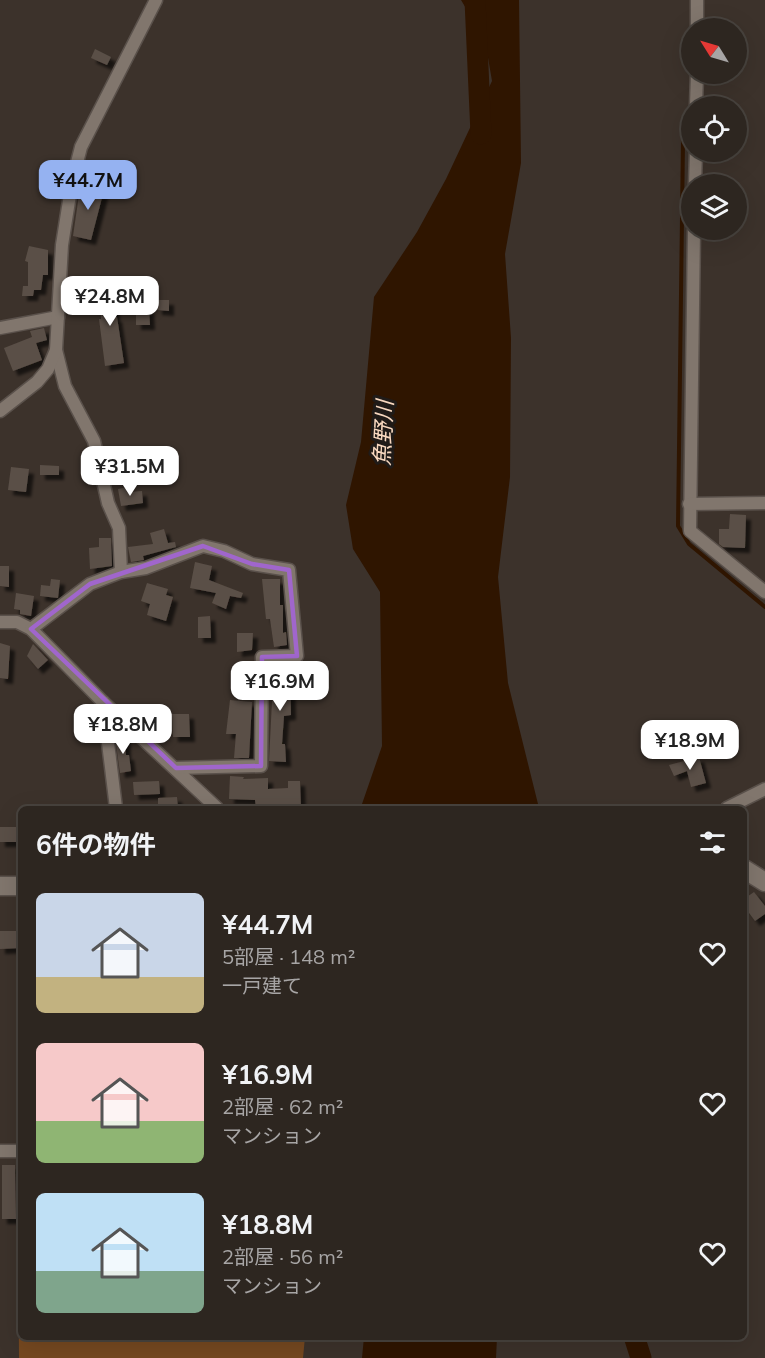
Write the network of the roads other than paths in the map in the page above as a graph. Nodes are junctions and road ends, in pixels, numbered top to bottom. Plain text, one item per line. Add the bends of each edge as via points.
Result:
1 (156, 0) edge
2 (697, 0) edge
3 (697, 18) edge
4 (694, 240) edge
5 (58, 316) junction
6 (0, 328) edge
7 (56, 350) junction
8 (0, 411) edge
9 (765, 503) edge
10 (689, 504) junction
11 (121, 572) junction
12 (765, 592) edge
13 (0, 622) edge
14 (31, 629) junction
15 (103, 702) junction
16 (176, 768) junction
17 (765, 789) edge
18 (116, 806) edge
19 (215, 806) edge
20 (731, 806) edge
21 (747, 871) edge
22 (765, 882) edge
23 (0, 886) edge
24 (18, 886) edge
25 (0, 1151) edge
26 (18, 1151) edge

1 - 5 street via 81,147 62,245
2 - 3 street
4 - 10 street
5 - 6 street
5 - 7 street
7 - 8 street via 37,382
7 - 11 street via 65,386 94,441 108,503 119,528
9 - 10 street
10 - 12 street via 690,531
11 - 14 street via 90,584
11 - 16 street via 146,568 203,546 252,564 289,570 297,656 262,657 261,766
13 - 14 street via 17,622
14 - 15 street
15 - 16 street
15 - 18 street
16 - 19 street
17 - 20 street
21 - 22 main road
23 - 24 main road
25 - 26 street

